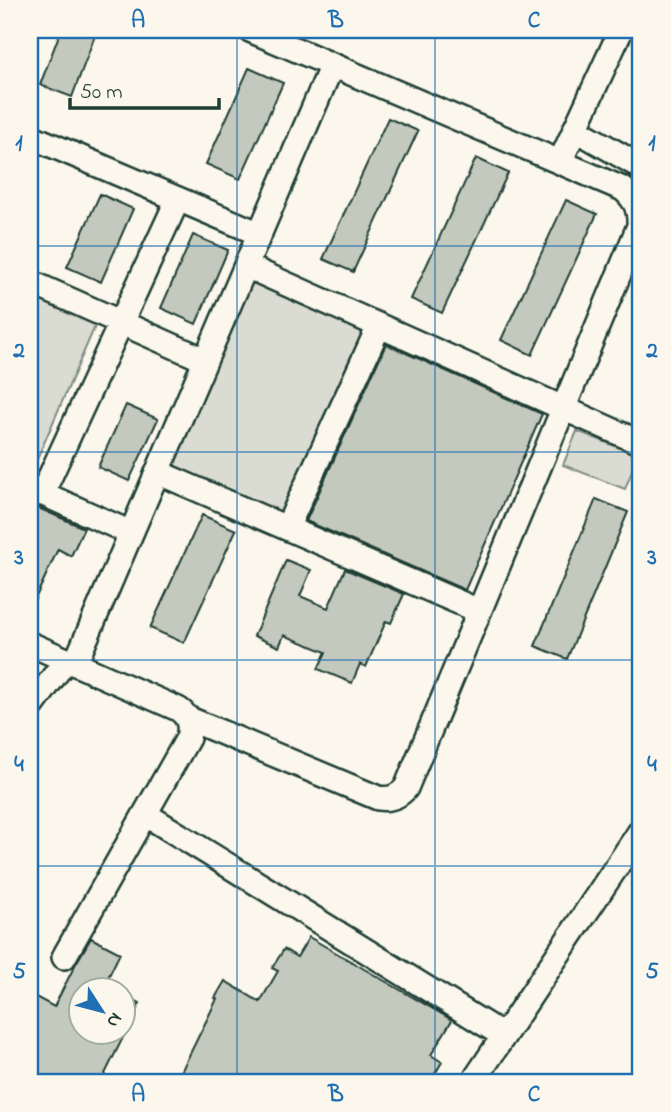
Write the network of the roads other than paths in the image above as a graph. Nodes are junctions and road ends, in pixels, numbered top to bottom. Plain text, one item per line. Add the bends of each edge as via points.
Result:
1 (250, 30) edge
2 (621, 30) edge
3 (332, 65) junction
4 (575, 129) junction
5 (30, 136) edge
6 (560, 162) junction
7 (641, 167) edge
8 (178, 199) junction
9 (260, 234) junction
10 (246, 266) junction
11 (30, 282) edge
12 (121, 323) junction
13 (379, 326) junction
14 (205, 360) junction
15 (564, 408) junction
16 (641, 443) edge
17 (157, 472) junction
18 (36, 491) edge
19 (287, 528) junction
20 (131, 533) junction
21 (480, 611) junction
22 (30, 645) edge
23 (71, 662) junction
24 (30, 709) edge
25 (187, 718) junction
26 (145, 814) junction
27 (641, 830) edge
28 (64, 957) dead end
29 (504, 1036) junction
30 (473, 1082) edge

1 - 3 street
2 - 4 street
3 - 6 street
3 - 9 street
4 - 6 street
4 - 7 street
5 - 8 street
6 - 15 street via 623,189 635,202 639,217 635,238
8 - 9 street
8 - 12 street
9 - 10 street
10 - 13 street
10 - 14 street
11 - 12 street
12 - 14 street
12 - 18 street
13 - 15 street
13 - 19 street
14 - 17 street
15 - 16 street
15 - 21 street
17 - 19 street
17 - 20 street
18 - 20 street
19 - 21 street
20 - 23 street
21 - 25 street via 406,788 391,799 378,798
22 - 23 street
23 - 24 street
23 - 25 street via 178,709
25 - 26 street via 188,738
26 - 28 street
26 - 29 street
27 - 29 street
29 - 30 street

